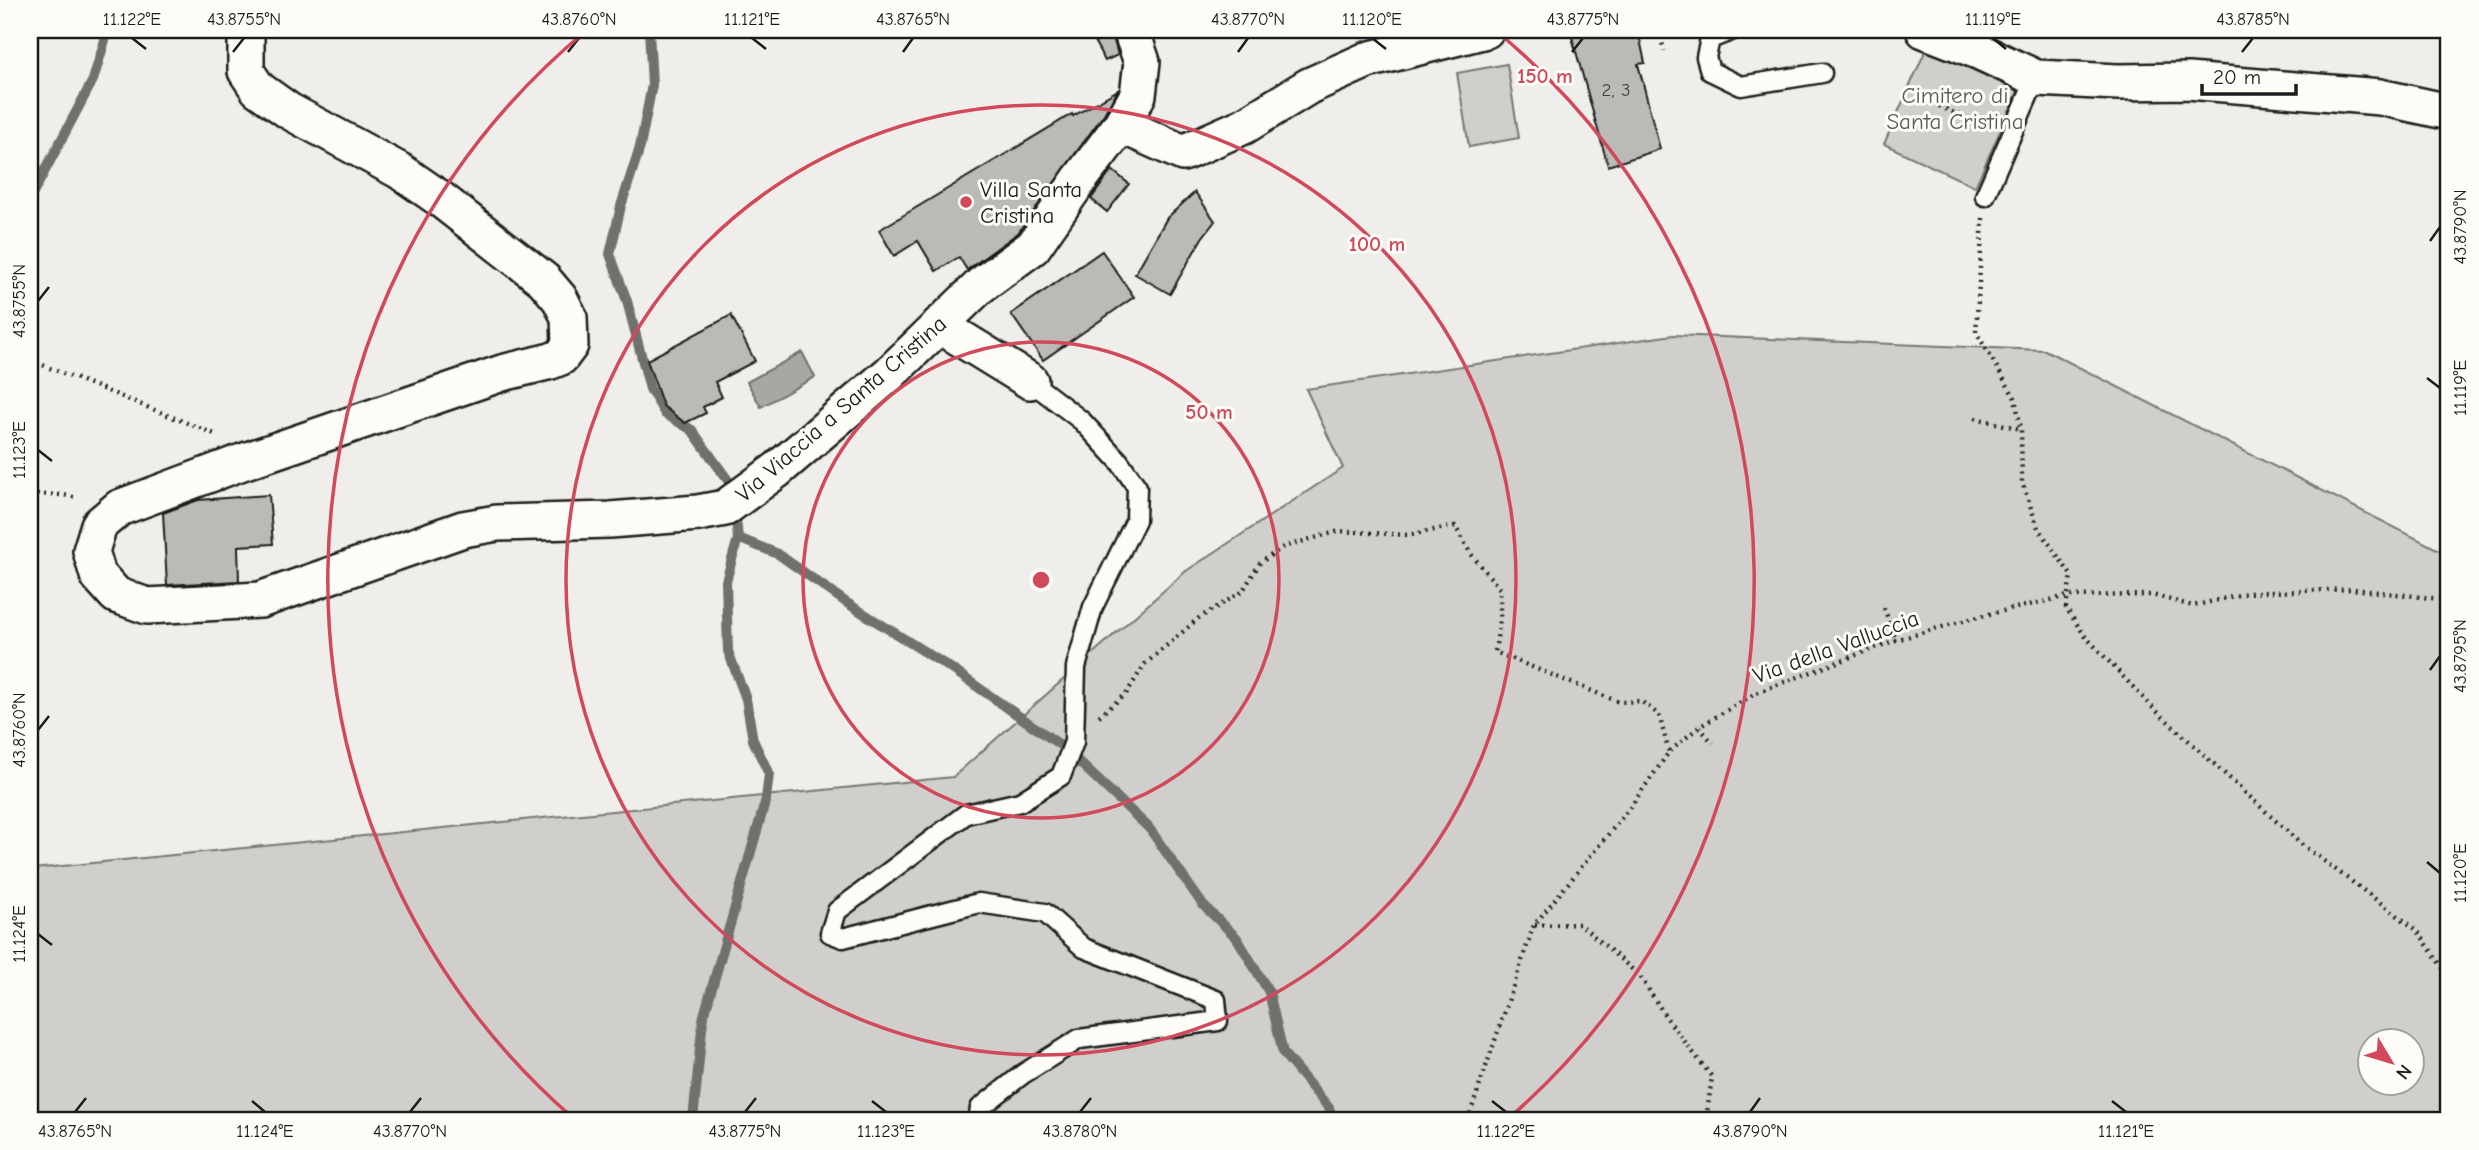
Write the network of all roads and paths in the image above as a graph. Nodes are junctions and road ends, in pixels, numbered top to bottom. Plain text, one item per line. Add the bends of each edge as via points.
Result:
1 (246, 30) edge
2 (1131, 30) edge
3 (1486, 30) edge
4 (1659, 30) edge
5 (1733, 30) edge
6 (1924, 30) edge
7 (1664, 51) dead end
8 (1822, 73) dead end
9 (2036, 78) junction
10 (1939, 106) dead end
11 (2449, 112) edge
12 (1122, 125) junction
13 (2011, 138) junction
14 (1985, 196) joint
15 (939, 325) junction
16 (30, 360) edge
17 (1030, 381) joint
18 (1975, 418) dead end
19 (2021, 429) junction
20 (242, 462) junction
21 (2068, 596) junction
22 (2449, 600) edge
23 (1884, 608) dead end
24 (1896, 640) junction
25 (1699, 727) junction
26 (1074, 742) junction
27 (1713, 743) dead end
28 (1669, 752) junction
29 (1534, 925) junction
30 (2449, 977) edge
31 (978, 1120) edge
32 (1468, 1120) edge
33 (1706, 1120) edge

1 - 20 street via 246,71 258,89 439,198 544,280 560,299 571,331 570,345 562,357 502,373
2 - 12 street, Via Viaccia a Santa Cristina via 1142,62 1139,95
3 - 12 street via 1367,60 1183,153
4 - 7 path
5 - 8 lane via 1710,39 1706,57 1710,71 1741,86
6 - 9 street
9 - 11 street via 2188,81 2380,97
9 - 13 lane
10 - 13 path
12 - 15 street, Via Viaccia a Santa Cristina via 1033,247 981,285
13 - 14 lane
14 - 19 path via 1976,332 2015,398
15 - 17 street
15 - 20 street, Via Viaccia a Santa Cristina via 777,470 725,508 463,529 260,600 147,606 116,596 98,575 91,551 99,525 119,508
16 - 20 path via 226,439
17 - 26 lane via 1082,421 1137,487 1136,520 1093,607 1076,667
18 - 19 path
19 - 21 path via 2022,482 2038,528 2071,575
21 - 22 path, Via della Valluccia via 2152,595 2193,606 2247,593 2352,589
21 - 24 path, Via della Valluccia
21 - 30 path via 2066,608 2085,636 2150,705 2301,844 2417,930
23 - 24 path
24 - 25 path, Via della Valluccia via 1756,693
25 - 27 path
25 - 28 path, Via della Valluccia
26 - 28 path via 1126,694 1145,664 1199,618 1242,592 1260,563 1283,547 1339,531 1408,535 1455,526 1500,589 1495,652 1619,702 1641,701 1659,715
26 - 31 lane via 1061,776 1020,802 966,814 837,911 830,933 843,939 979,903 1045,913 1084,948 1216,1000 1218,1021 1079,1040 1023,1074 980,1108
28 - 29 path, Via della Valluccia
29 - 32 path, Via della Valluccia
29 - 33 path via 1580,924 1640,976 1712,1077

